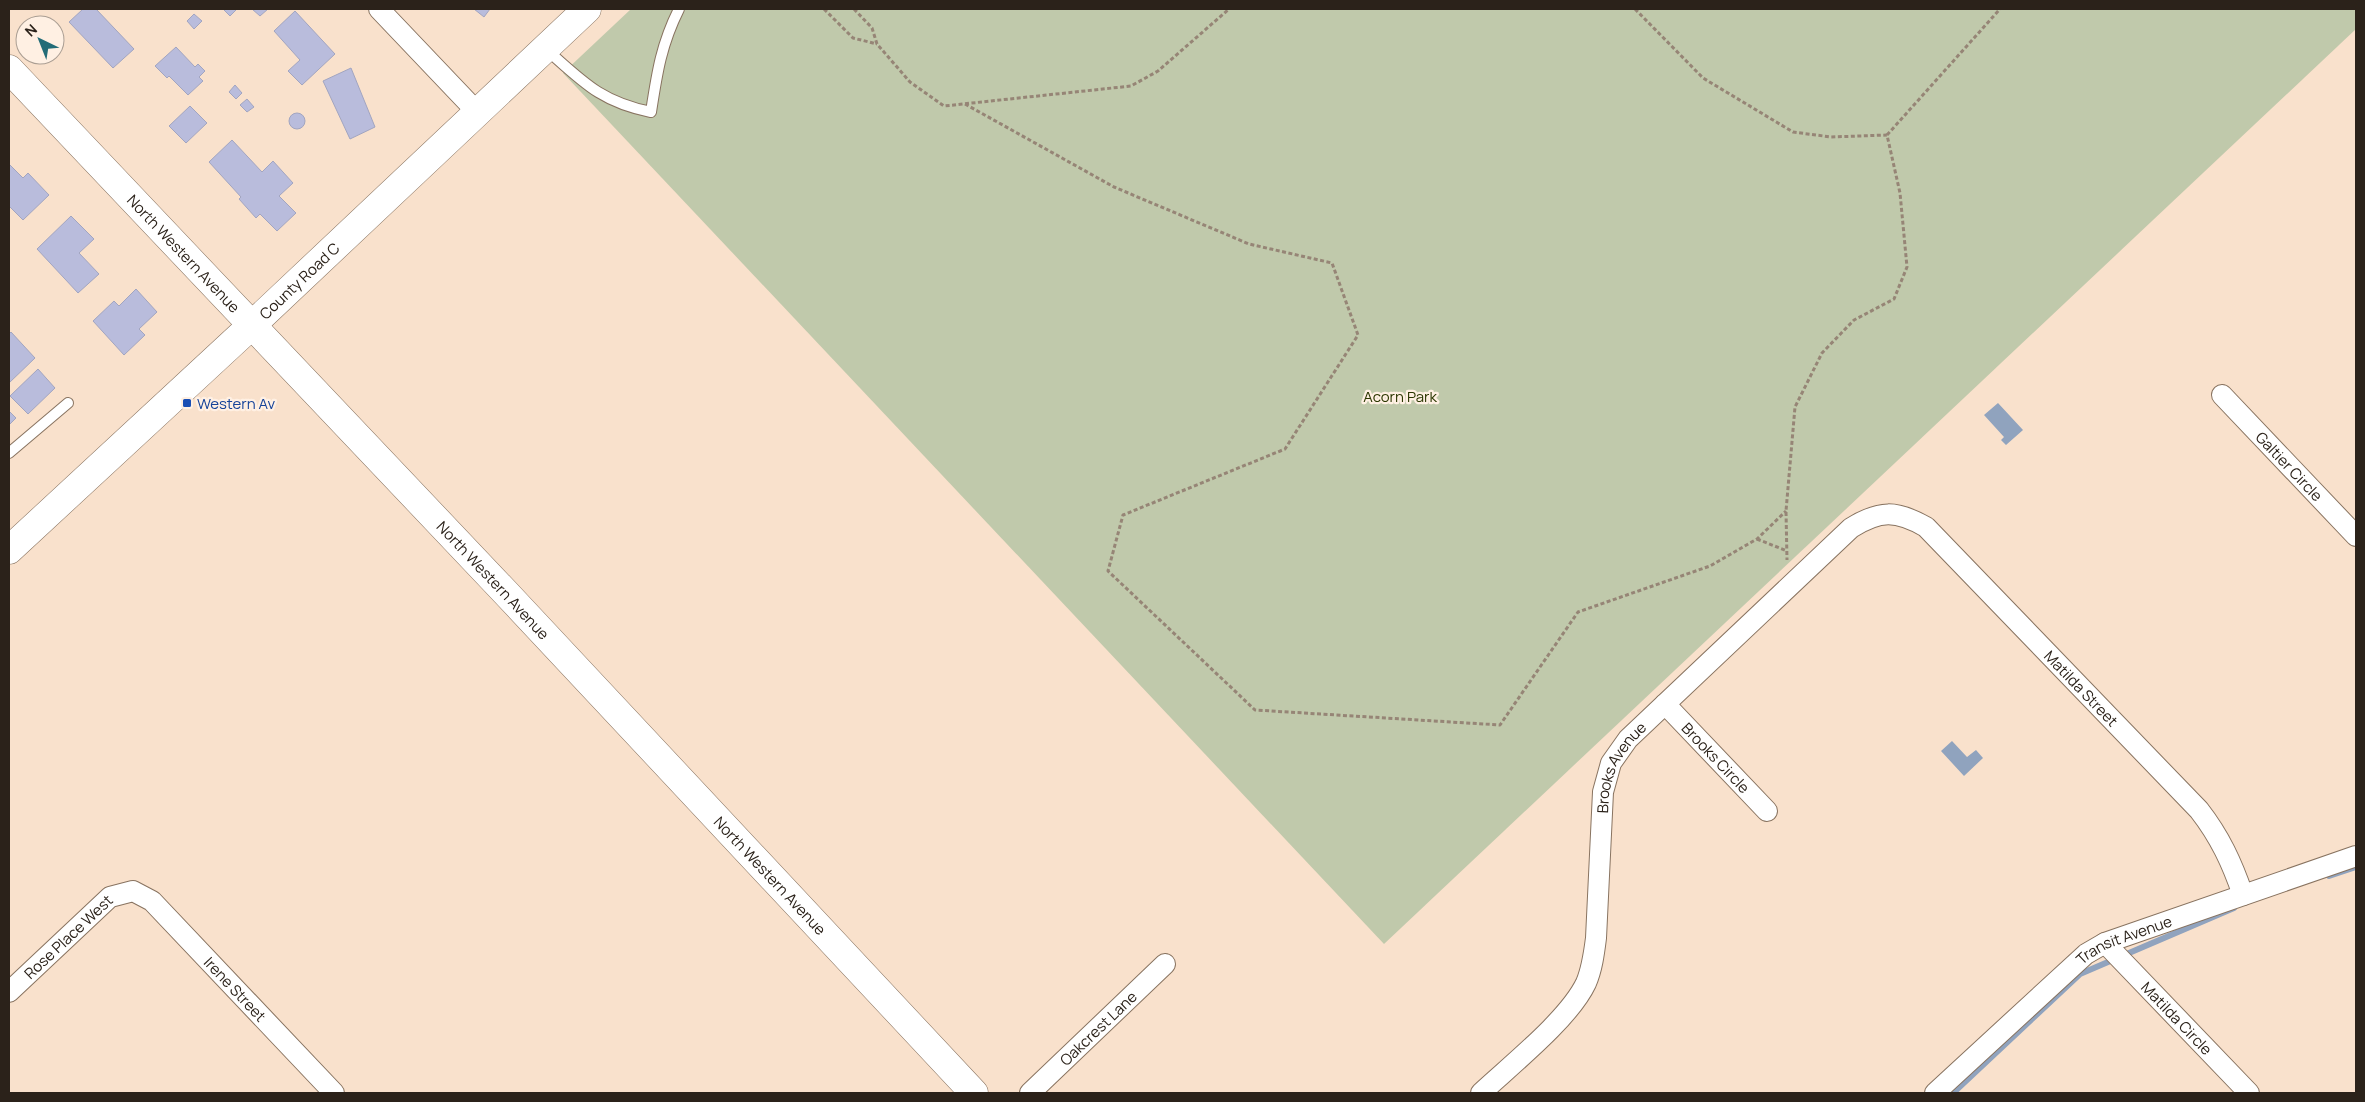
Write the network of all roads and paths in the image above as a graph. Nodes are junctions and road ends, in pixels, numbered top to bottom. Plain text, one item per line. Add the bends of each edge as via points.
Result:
1 (379, 9) edge
2 (587, 9) edge
3 (679, 9) edge
4 (824, 9) edge
5 (854, 9) edge
6 (1229, 9) edge
7 (1635, 9) edge
8 (2000, 9) edge
9 (876, 44) junction
10 (545, 48) junction
11 (9, 69) edge
12 (965, 104) junction
13 (477, 112) junction
14 (1886, 135) junction
15 (252, 325) junction
16 (2222, 396) dead end
17 (68, 403) dead end
18 (9, 454) edge
19 (1786, 511) junction
20 (1887, 514) joint
21 (2356, 536) edge
22 (1757, 539) junction
23 (9, 550) edge
24 (1787, 550) junction
25 (1788, 588) junction
26 (1665, 704) junction
27 (1767, 811) dead end
28 (2356, 856) edge
29 (133, 891) joint
30 (2242, 895) junction
31 (2105, 943) junction
32 (1165, 964) dead end
33 (9, 992) edge
34 (334, 1093) edge
35 (974, 1093) edge
36 (1030, 1093) edge
37 (1481, 1093) edge
38 (1935, 1093) edge
39 (2249, 1093) edge

1 - 13 street
2 - 10 street, County Road C
3 - 10 lane via 658,63 652,112 611,102 584,84
4 - 9 path via 854,38
5 - 9 path via 872,28
6 - 12 path via 1158,71 1131,86
7 - 14 path via 1704,78 1793,132 1831,136
8 - 14 path
9 - 12 path via 910,82 944,106
10 - 13 street, County Road C
11 - 15 street, North Western Avenue
12 - 22 path via 1114,187 1249,244 1332,263 1358,335 1285,449 1123,515 1108,571 1255,710 1500,725 1578,612 1710,566
13 - 15 street, County Road C
14 - 19 path via 1900,193 1907,268 1894,299 1854,320 1822,353 1795,407
15 - 23 street, County Road C
15 - 35 street, North Western Avenue
16 - 21 street, Galtier Circle
17 - 18 lane
19 - 22 path
19 - 24 path
20 - 25 street, Brooks Avenue via 1866,519 1851,528
20 - 30 street, Matilda Street via 1907,516 1926,527 2199,810 2229,856
22 - 24 path
24 - 25 path
25 - 26 street, Brooks Avenue
26 - 27 street, Brooks Circle
26 - 37 street, Brooks Avenue via 1628,740 1611,763 1603,792 1596,938 1593,962 1585,984 1561,1018
28 - 30 street, Transit Avenue
29 - 33 street, Rose Place West via 110,897
29 - 34 street, Irene Street via 152,901
30 - 31 street, Transit Avenue
31 - 38 street, Transit Avenue via 2086,954
31 - 39 street, Matilda Circle
32 - 36 street, Oakcrest Lane

